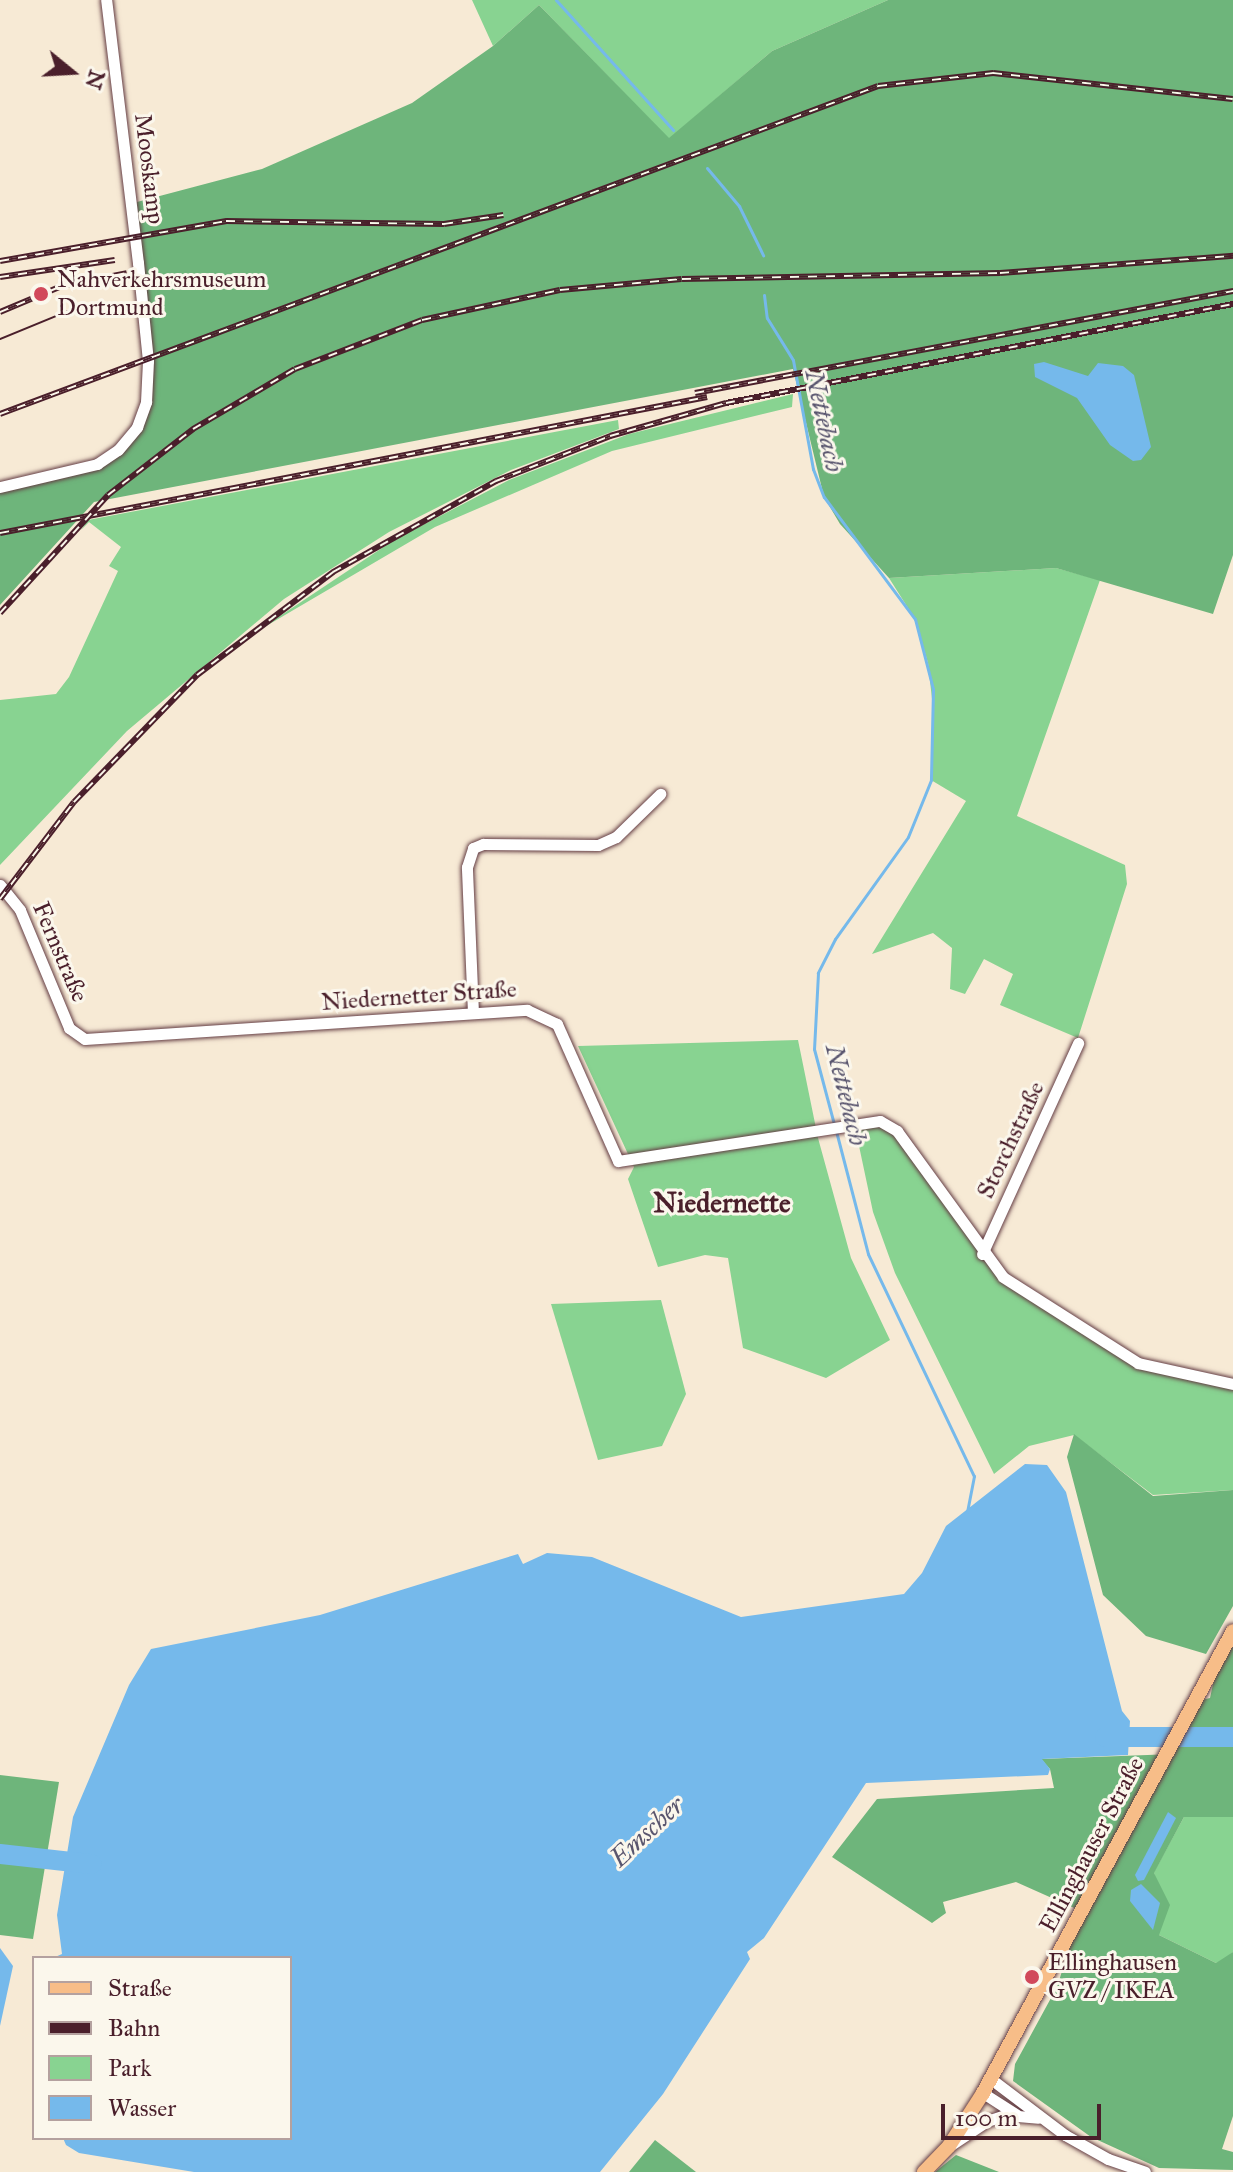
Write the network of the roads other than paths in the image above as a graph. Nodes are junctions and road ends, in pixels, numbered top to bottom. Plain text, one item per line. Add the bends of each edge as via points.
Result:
1 (106, 0) edge
2 (0, 487) edge
3 (660, 794) dead end
4 (0, 885) edge
5 (473, 1013) junction
6 (79, 1037) joint
7 (1078, 1043) dead end
8 (982, 1254) junction
9 (1233, 1384) edge
10 (1233, 1631) edge
11 (991, 2079) junction
12 (983, 2093) junction
13 (1020, 2117) junction
14 (1038, 2118) junction
15 (949, 2146) junction
16 (924, 2172) edge
17 (1145, 2172) edge

1 - 2 street, Mooskamp via 135,229 148,361 146,402 137,427 97,464
3 - 5 street via 616,837 598,845 473,848 467,867
4 - 6 street, Fernstraße via 20,910 62,1013
5 - 6 street, Niedernetter Straße
5 - 8 street, Niedernetter Straße via 527,1010 557,1024 618,1161 880,1121 897,1131
7 - 8 street, Storchstraße
8 - 9 street, Niedernetter Straße via 1003,1277 1138,1363
10 - 11 main road, Ellinghauser Straße
11 - 12 main road, Ellinghauser Straße
11 - 14 street, Ellinghauser Straße via 1030,2106
12 - 13 street, Ellinghauser Straße
12 - 15 main road, Ellinghauser Straße
13 - 14 street, Ellinghauser Straße
13 - 15 street, Ellinghauser Straße via 987,2121
14 - 17 street, Ellinghauser Straße via 1108,2159
15 - 16 main road, Ellinghauser Straße

